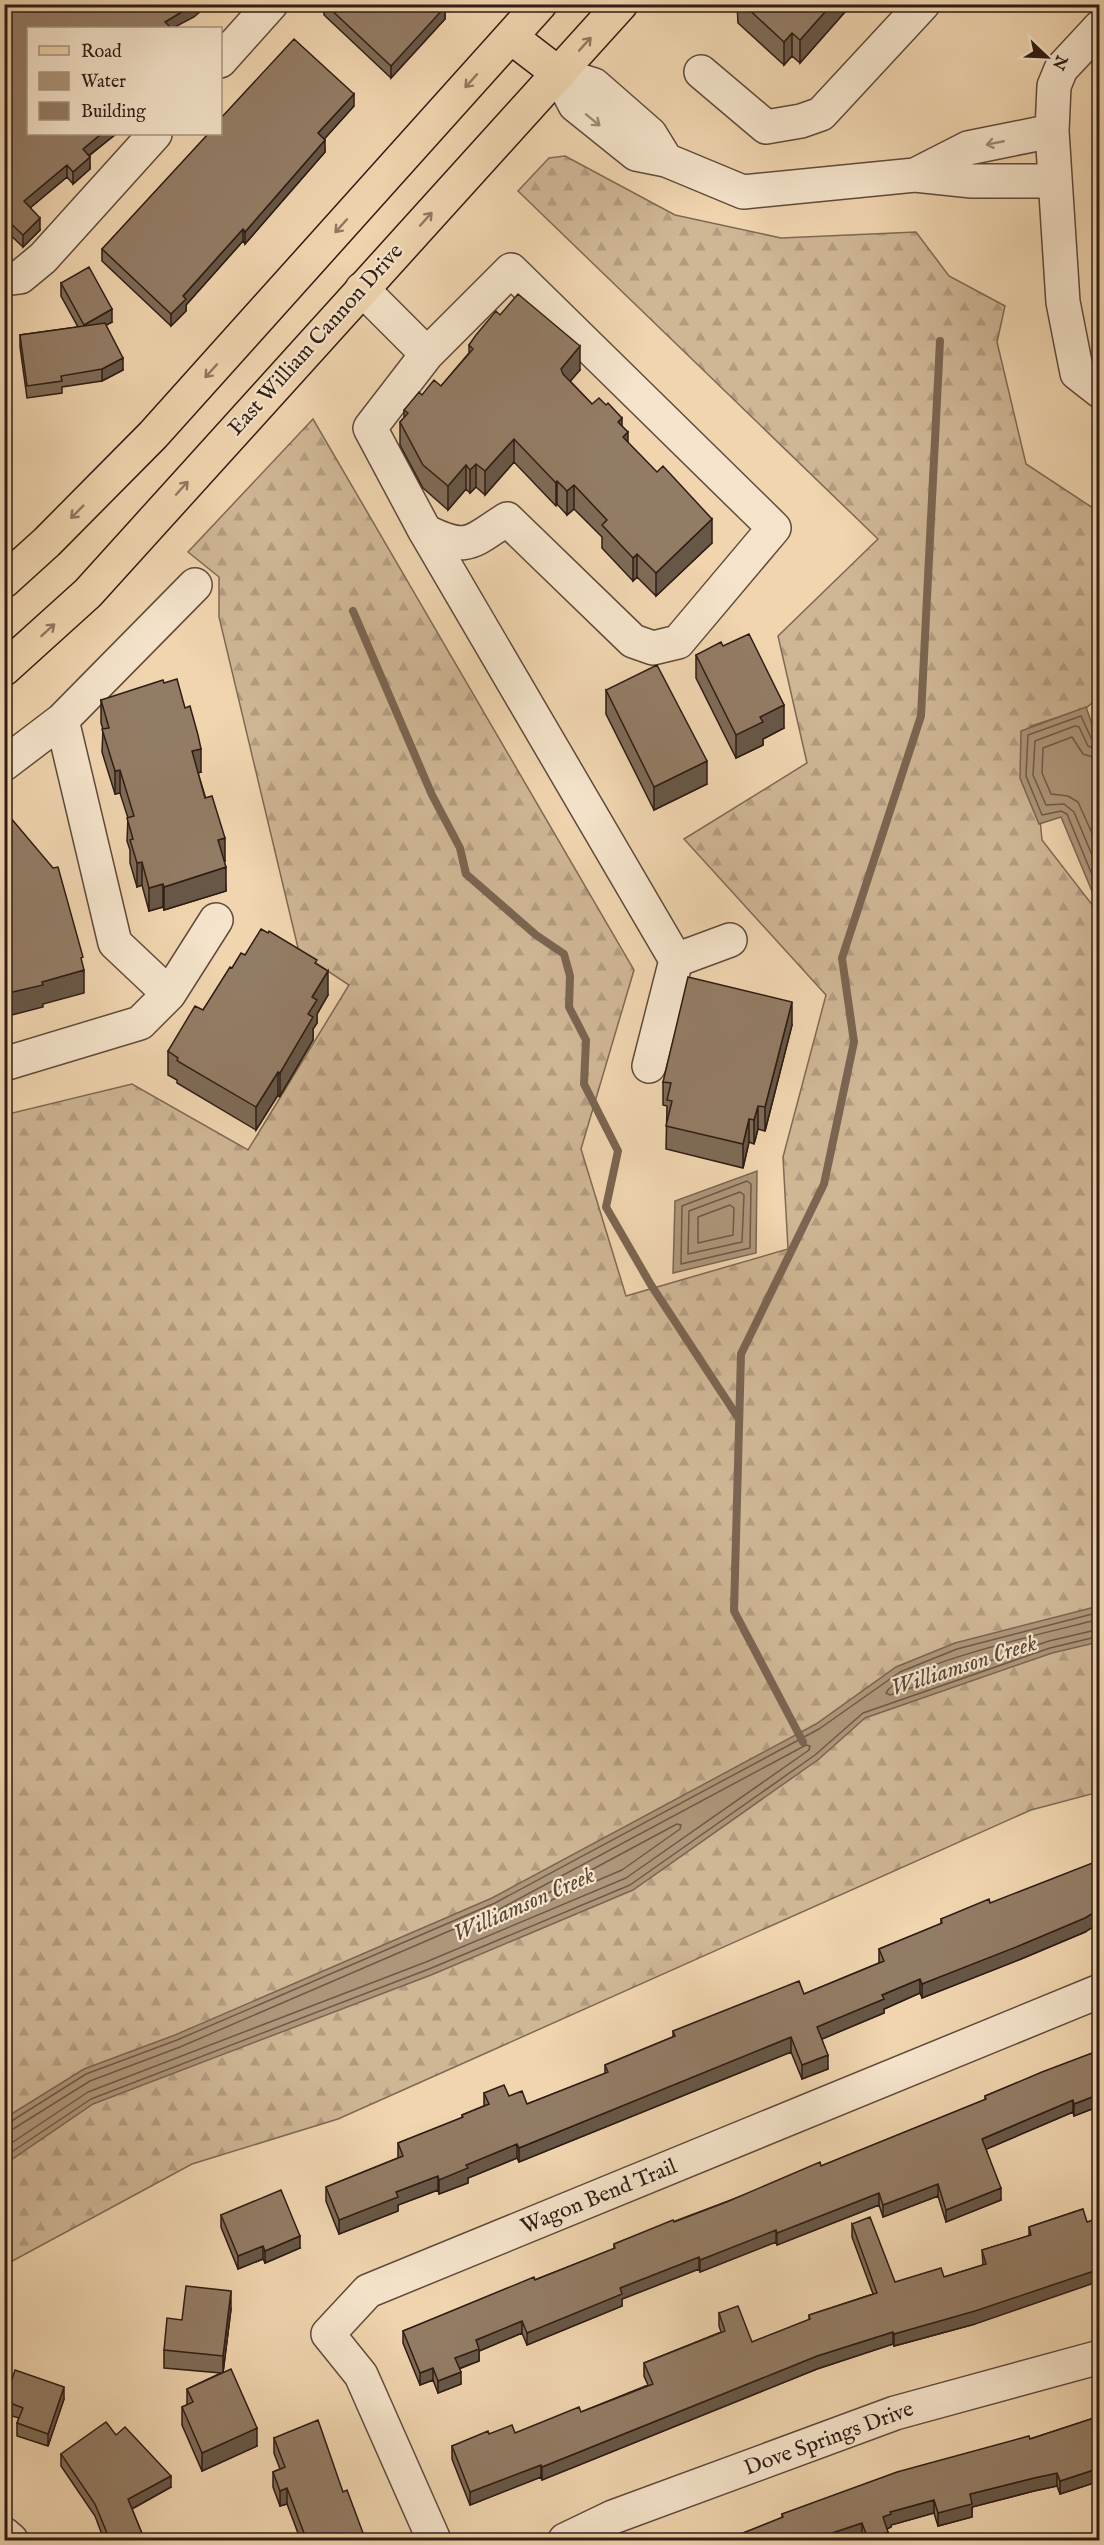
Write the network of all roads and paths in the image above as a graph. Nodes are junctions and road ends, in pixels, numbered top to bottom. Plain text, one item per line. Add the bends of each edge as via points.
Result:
1 (271, 4) edge
2 (540, 4) edge
3 (621, 4) edge
4 (923, 4) edge
5 (1100, 27) edge
6 (511, 37) junction
7 (222, 59) edge
8 (701, 72) dead end
9 (559, 74) junction
10 (1052, 131) junction
11 (154, 135) edge
12 (915, 175) junction
13 (1054, 182) junction
14 (4, 279) edge
15 (362, 289) junction
16 (427, 354) junction
17 (1100, 391) edge
18 (425, 531) junction
19 (4, 581) edge
20 (195, 585) dead end
21 (4, 669) edge
22 (62, 720) junction
23 (13, 757) edge
24 (216, 920) dead end
25 (729, 940) dead end
26 (676, 960) junction
27 (169, 994) junction
28 (4, 1064) edge
29 (649, 1066) dead end
30 (1100, 1991) edge
31 (1100, 2357) edge
32 (618, 2529) edge
33 (4, 2534) edge
34 (11, 2541) edge
35 (434, 2541) edge
36 (565, 2541) edge

1 - 7 street
2 - 6 main road
9 -> 3 main road, East William Cannon Drive
4 - 8 street via 821,114 801,122 766,127
5 - 10 street via 1061,69 1054,86
6 - 9 main road
6 -> 19 main road via 153,435
9 - 12 street via 594,85 650,134 666,160 743,192
15 -> 9 main road, East William Cannon Drive
10 -> 12 street via 968,148
10 - 13 street
11 - 14 street via 43,258 20,276
12 - 13 street via 972,181
13 - 17 street via 1063,302 1077,373
15 - 16 street
21 -> 15 main road, East William Cannon Drive via 88,593
16 - 18 street via 370,428
16 - 18 street via 520,280 774,528 678,642 653,648 633,641 507,519 470,544 446,542
18 - 26 street
20 - 22 street
22 - 23 street
22 - 27 street via 115,943
24 - 27 street
25 - 26 street
26 - 29 street
27 - 28 street via 140,1023
30 - 35 street, Wagon Bend Trail via 368,2291 328,2334 361,2375
31 - 32 street, Dove Springs Drive via 895,2413
32 - 36 street, Dove Springs Drive
33 - 34 street

